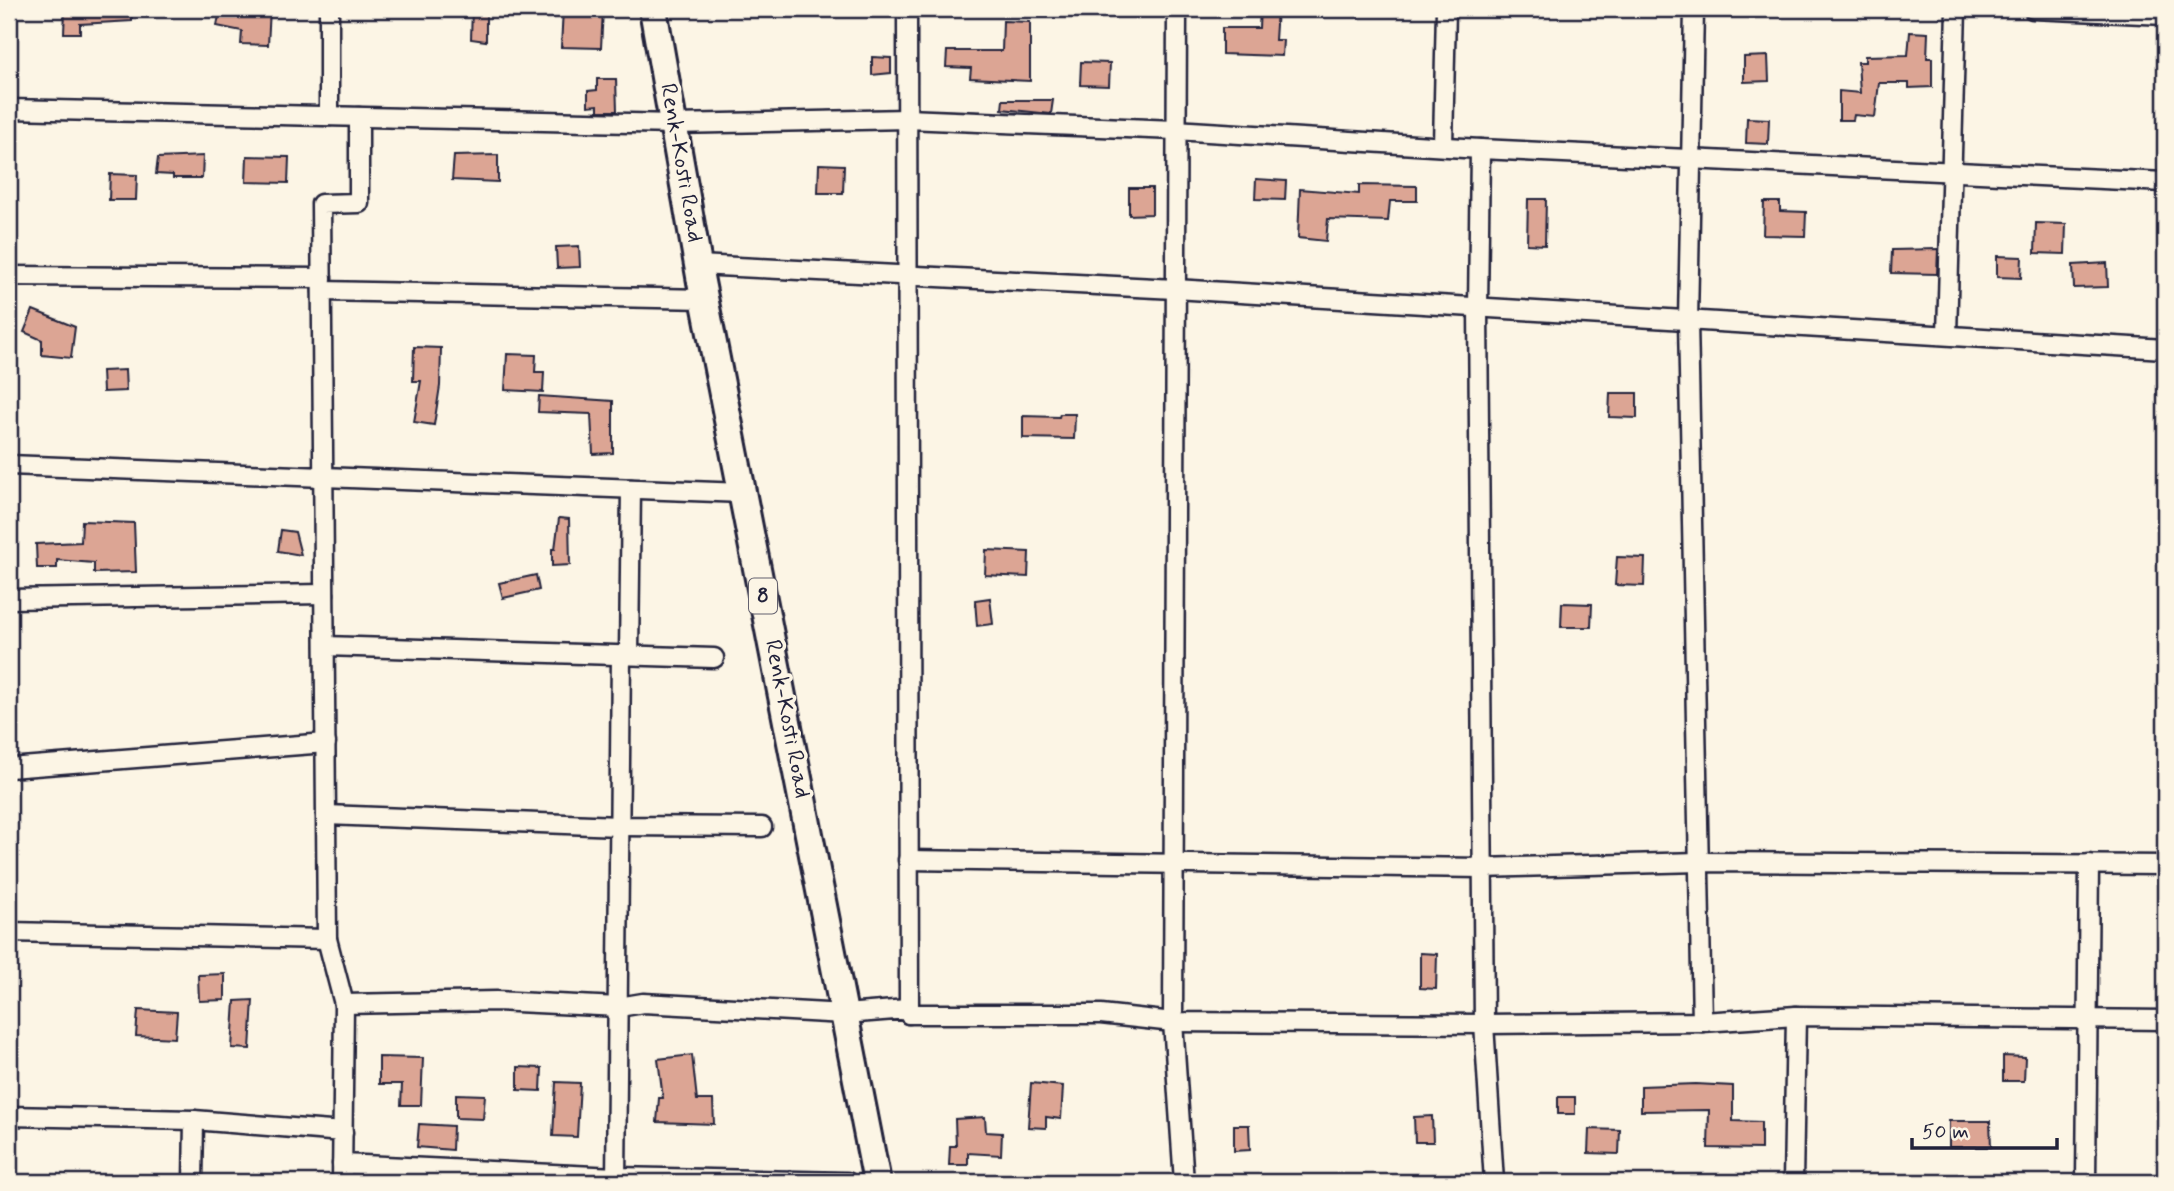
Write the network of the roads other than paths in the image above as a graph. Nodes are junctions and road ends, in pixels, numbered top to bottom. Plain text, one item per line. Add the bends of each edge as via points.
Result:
1 (329, 9) edge
2 (653, 9) edge
3 (907, 9) edge
4 (1177, 9) edge
5 (1446, 9) edge
6 (1695, 9) edge
7 (1956, 9) edge
8 (2033, 9) edge
9 (2165, 15) edge
10 (9, 109) edge
11 (328, 116) junction
12 (359, 117) junction
13 (907, 119) junction
14 (674, 124) junction
15 (1175, 130) junction
16 (1443, 145) junction
17 (1480, 149) junction
18 (1690, 159) junction
19 (1952, 171) junction
20 (2165, 181) edge
21 (698, 265) junction
22 (906, 275) junction
23 (9, 276) edge
24 (322, 284) junction
25 (1175, 289) junction
26 (705, 299) junction
27 (1478, 309) junction
28 (1688, 321) junction
29 (1947, 335) junction
30 (2165, 349) edge
31 (9, 465) edge
32 (323, 478) junction
33 (631, 489) junction
34 (743, 493) junction
35 (324, 594) junction
36 (9, 599) edge
37 (325, 646) junction
38 (625, 655) junction
39 (714, 658) dead end
40 (326, 743) junction
41 (9, 768) edge
42 (326, 816) junction
43 (620, 826) junction
44 (762, 827) dead end
45 (908, 860) junction
46 (1173, 862) junction
47 (1699, 862) junction
48 (2090, 863) junction
49 (2165, 865) edge
50 (1482, 868) junction
51 (9, 932) edge
52 (327, 939) junction
53 (344, 1004) junction
54 (618, 1007) junction
55 (845, 1014) junction
56 (909, 1014) junction
57 (1796, 1016) junction
58 (2090, 1020) junction
59 (2165, 1020) edge
60 (1173, 1022) junction
61 (1702, 1022) junction
62 (1484, 1024) junction
63 (9, 1116) edge
64 (194, 1120) junction
65 (343, 1132) junction
66 (342, 1164) junction
67 (616, 1180) edge
68 (192, 1182) edge
69 (342, 1182) edge
70 (847, 1182) edge
71 (877, 1182) edge
72 (1184, 1182) edge
73 (1494, 1182) edge
74 (1793, 1182) edge
75 (2086, 1182) edge

1 - 11 street
2 - 14 main road, Renk-Kosti Road / 8
3 - 13 street
4 - 15 street
5 - 16 street
6 - 18 street
7 - 19 street
8 - 9 street
10 - 11 street
11 - 12 street
12 - 14 street
12 - 24 street via 359,203 321,204
13 - 14 street
13 - 15 street
13 - 22 street
14 - 21 main road, Renk-Kosti Road / 8
15 - 16 street
15 - 25 street
16 - 17 street
17 - 18 street
17 - 27 street
18 - 19 street
18 - 28 street
19 - 20 street
19 - 29 street
21 - 22 street
21 - 26 main road, Renk-Kosti Road / 8
22 - 25 street
22 - 45 street
23 - 24 street
24 - 26 street
24 - 32 street
25 - 27 street
25 - 46 street
26 - 34 main road, Renk-Kosti Road / 8
27 - 28 street
27 - 50 street
28 - 29 street
28 - 47 street
29 - 30 street
31 - 32 street
32 - 33 street
32 - 35 street
33 - 34 street
33 - 38 street
34 - 55 main road, Renk-Kosti Road / 8
35 - 36 street
35 - 37 street
37 - 38 street
37 - 40 street
38 - 39 street
38 - 43 street
40 - 41 street
40 - 42 street
42 - 43 street
42 - 52 street
43 - 44 street
43 - 54 street
45 - 46 street
45 - 56 street
46 - 50 street
46 - 60 street
47 - 48 street
47 - 50 street
47 - 61 street
48 - 49 street
48 - 58 street
50 - 62 street
51 - 52 street
52 - 53 street
53 - 54 street via 496,1001
53 - 65 street
54 - 55 street via 643,1003
54 - 67 street
55 - 56 street via 907,1009
55 - 71 main road, Renk-Kosti Road / 8
56 - 60 street via 1101,1014
57 - 58 street
57 - 61 street
57 - 74 street
58 - 59 street
58 - 75 street
60 - 62 street
60 - 72 street
61 - 62 street
62 - 73 street
63 - 64 street
64 - 65 street
64 - 68 street
65 - 66 street
66 - 67 street
66 - 69 street
67 - 70 street

